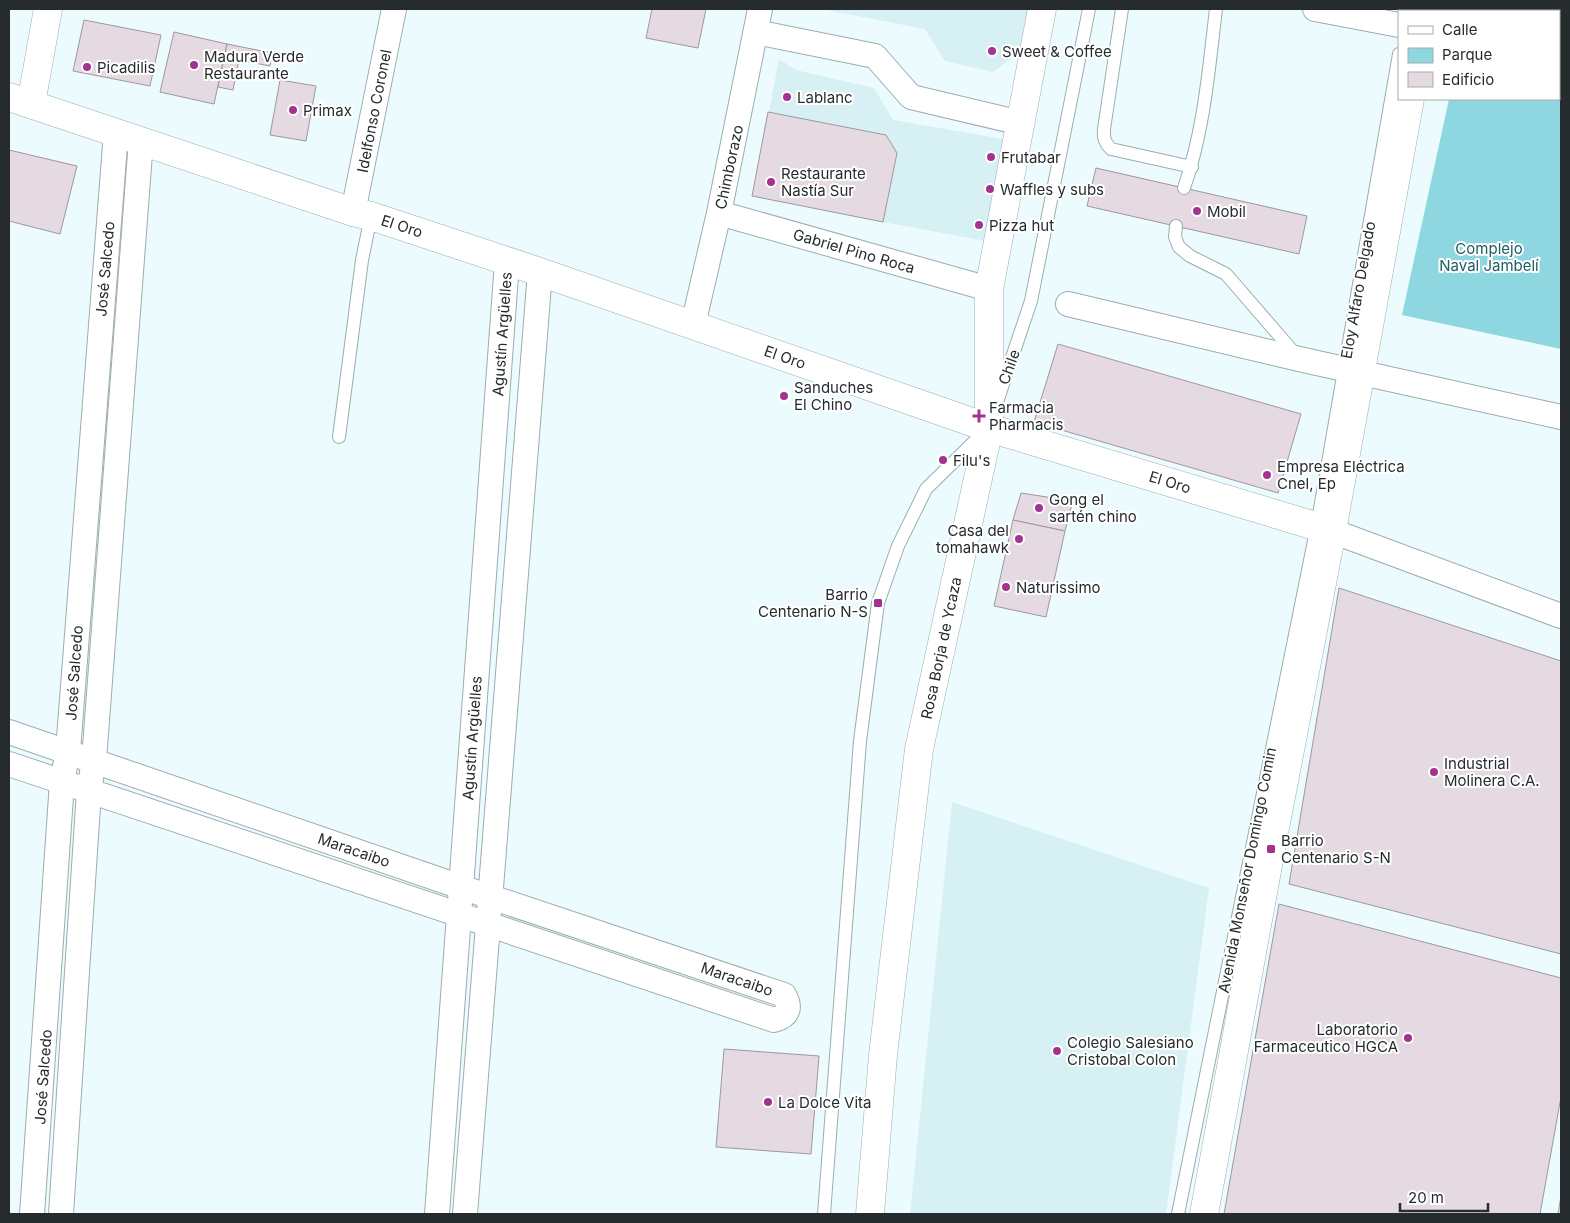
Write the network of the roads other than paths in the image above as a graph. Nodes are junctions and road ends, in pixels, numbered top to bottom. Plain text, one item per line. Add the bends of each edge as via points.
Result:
1 (48, 9) edge
2 (394, 9) edge
3 (760, 9) edge
4 (1042, 9) edge
5 (1089, 9) edge
6 (1122, 9) edge
7 (1216, 9) edge
8 (1315, 9) edge
9 (1398, 25) edge
10 (756, 32) junction
11 (1398, 61) edge
12 (20, 100) edge
13 (1410, 100) edge
14 (1021, 123) junction
15 (128, 136) junction
16 (1192, 167) junction
17 (1184, 188) dead end
18 (719, 213) junction
19 (362, 214) junction
20 (1176, 226) dead end
21 (507, 262) junction
22 (540, 272) junction
23 (989, 289) junction
24 (1068, 304) dead end
25 (693, 325) junction
26 (1299, 359) junction
27 (1353, 370) junction
28 (93, 415) junction
29 (1561, 418) edge
30 (119, 420) junction
31 (989, 428) junction
32 (339, 437) dead end
33 (1325, 529) junction
34 (484, 570) junction
35 (516, 573) junction
36 (1561, 616) edge
37 (9, 732) edge
38 (68, 752) junction
39 (94, 760) junction
40 (9, 764) edge
41 (62, 782) junction
42 (89, 791) junction
43 (461, 887) junction
44 (491, 896) junction
45 (458, 914) junction
46 (488, 924) junction
47 (44, 1066) junction
48 (72, 1069) junction
49 (437, 1210) edge
50 (465, 1212) edge
51 (32, 1214) edge
52 (61, 1214) edge
53 (824, 1214) edge
54 (870, 1214) edge
55 (1178, 1214) edge
56 (1204, 1214) edge

1 - 12 main road
2 - 19 street, Idelfonso Coronel
3 - 10 street, Chimborazo
4 - 14 main road, Chile
5 - 31 lane, Chile via 1032,301
6 - 16 lane via 1103,137 1105,144 1111,149
7 - 16 lane via 1208,79
8 - 9 street
10 - 14 street via 875,56 911,97
10 - 18 street, Chimborazo
11 - 27 lane, Eloy Alfaro Delgado
12 - 15 main road, El Oro
13 - 27 main road, Eloy Alfaro Delgado
14 - 23 main road, Chile
15 - 19 main road, El Oro
15 - 28 street, José Salcedo
15 - 30 street, José Salcedo
16 - 17 lane
18 - 23 street, Gabriel Pino Roca
18 - 25 street, Chimborazo
19 - 21 main road, El Oro
19 - 32 lane via 362,260
20 - 26 lane via 1175,237 1179,247 1226,274
21 - 22 main road, El Oro
21 - 34 street, Agustín Argüelles
22 - 25 main road, El Oro
22 - 35 street, Agustín Argüelles
23 - 31 main road, Chile
24 - 26 street
25 - 31 main road, El Oro
26 - 27 street
27 - 29 street
27 - 33 main road, Eloy Alfaro Delgado
28 - 30 street
28 - 38 street, José Salcedo
30 - 39 street, José Salcedo
31 - 33 main road, El Oro
31 - 53 lane via 926,489 898,546 878,603 860,741
31 - 54 main road, Rosa Borja de Ycaza via 919,749 883,1055
33 - 36 street, El Oro
33 - 55 lane, Avenida Monseñor Domingo Comin
33 - 56 main road, Avenida Monseñor Domingo Comin
34 - 35 street
34 - 43 street, Agustín Argüelles
35 - 44 street, Agustín Argüelles
37 - 38 street, Maracaibo
38 - 39 street, Maracaibo
38 - 41 street, José Salcedo
39 - 42 street, José Salcedo
39 - 43 street, Maracaibo
40 - 41 street, Maracaibo
41 - 42 street, Maracaibo
41 - 47 street, José Salcedo
42 - 45 street, Maracaibo
42 - 48 street, José Salcedo
43 - 44 street, Maracaibo
43 - 45 street, Agustín Argüelles
44 - 46 street, Agustín Argüelles
44 - 46 street, Maracaibo via 784,995 788,1002 787,1010 774,1020
45 - 46 street, Maracaibo
45 - 49 street, Agustín Argüelles
46 - 50 street, Agustín Argüelles
47 - 48 street
47 - 51 street, José Salcedo
48 - 52 street, José Salcedo
49 - 50 street

